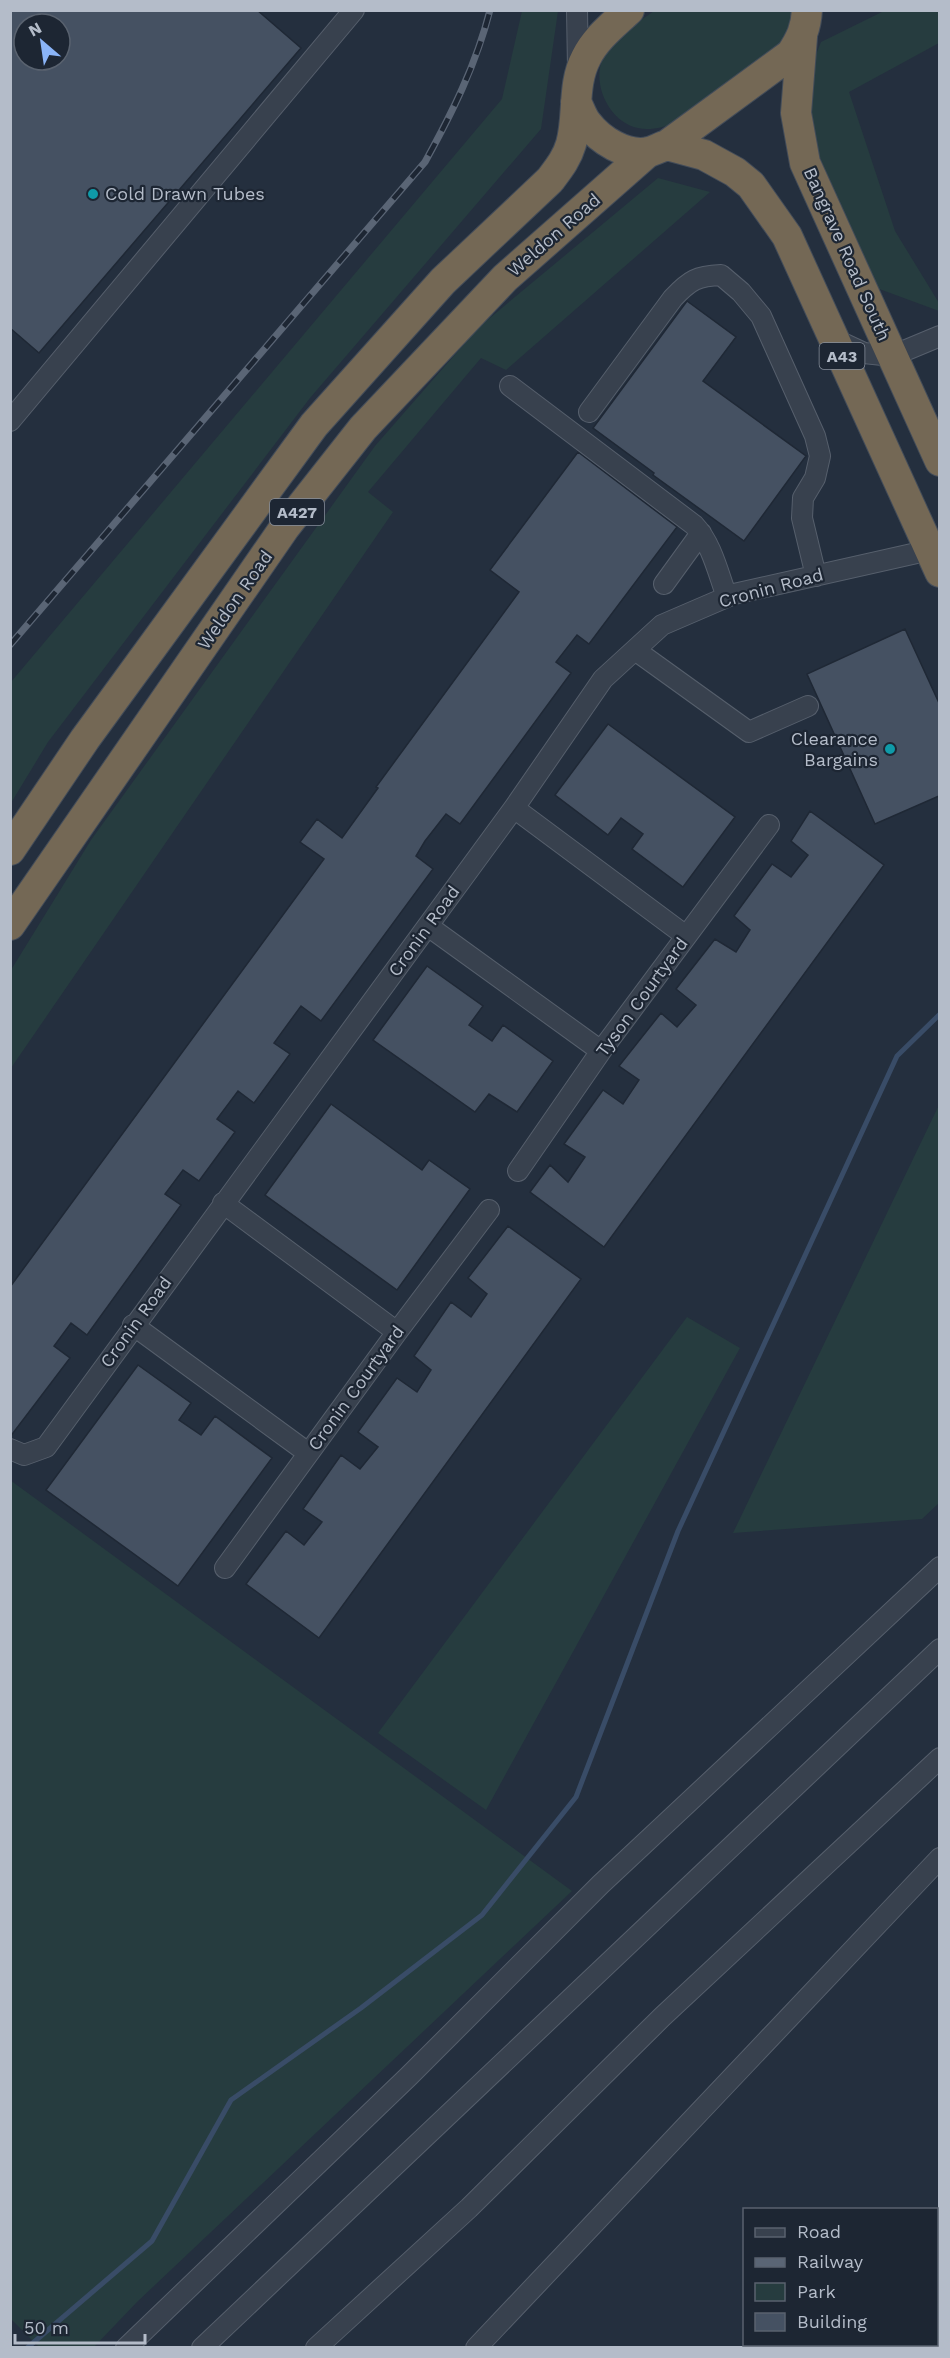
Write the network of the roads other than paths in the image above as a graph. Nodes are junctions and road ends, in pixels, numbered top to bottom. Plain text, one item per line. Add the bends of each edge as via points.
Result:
1 (354, 10) edge
2 (577, 10) edge
3 (629, 10) edge
4 (808, 20) edge
5 (577, 92) junction
6 (657, 148) junction
7 (939, 336) edge
8 (834, 339) junction
9 (892, 356) junction
10 (510, 386) dead end
11 (589, 412) dead end
12 (10, 422) edge
13 (939, 460) edge
14 (701, 533) junction
15 (936, 556) edge
16 (816, 576) junction
17 (664, 584) dead end
18 (727, 597) junction
19 (635, 650) junction
20 (808, 705) dead end
21 (514, 808) junction
22 (769, 825) dead end
23 (10, 850) edge
24 (10, 925) edge
25 (428, 926) junction
26 (686, 936) junction
27 (601, 1051) junction
28 (518, 1171) dead end
29 (223, 1203) junction
30 (489, 1210) dead end
31 (133, 1325) junction
32 (397, 1332) junction
33 (10, 1449) edge
34 (309, 1453) junction
35 (939, 1567) edge
36 (225, 1568) dead end
37 (939, 1649) edge
38 (939, 1758) edge
39 (939, 1858) edge
40 (126, 2348) edge
41 (202, 2348) edge
42 (316, 2348) edge
43 (476, 2348) edge

1 - 12 street
2 - 5 street
3 - 5 highway via 596,42 585,59
4 - 6 highway, A43 via 791,54
4 - 9 highway, Bangrave Road South / A43 via 796,113 806,163
5 - 6 highway, A43 via 586,122 602,138 632,152
5 - 23 highway, A427 via 572,143 550,180 443,281 314,425 85,739
6 - 8 highway, A43 via 704,155 750,185 787,236
6 - 24 highway, Weldon Road / A427 via 505,278 363,428 285,527
7 - 9 street
8 - 9 street via 864,352
8 - 15 highway, A43
9 - 13 highway, Bangrave Road South / A43
10 - 14 street via 686,517
11 - 16 street via 688,282 721,275 761,316 815,436 819,456 815,478 804,498 802,518
14 - 17 street
14 - 18 street
15 - 16 street, Cronin Road
16 - 18 street, Cronin Road
18 - 19 street, Cronin Road via 662,625
19 - 20 street via 749,732
19 - 21 street, Cronin Road via 603,679
21 - 25 street, Cronin Road
21 - 26 street
22 - 26 street, Tyson Courtyard
25 - 27 street
25 - 29 street, Cronin Road
26 - 27 street, Tyson Courtyard
27 - 28 street, Tyson Courtyard
29 - 31 street, Cronin Road
29 - 32 street
30 - 32 street, Cronin Courtyard
31 - 33 street, Cronin Road via 46,1447 24,1455
31 - 34 street
32 - 34 street, Cronin Courtyard
34 - 36 street, Cronin Courtyard
35 - 40 street via 601,1884 409,2076
37 - 41 street
38 - 42 street via 662,2017 469,2208
39 - 43 street

